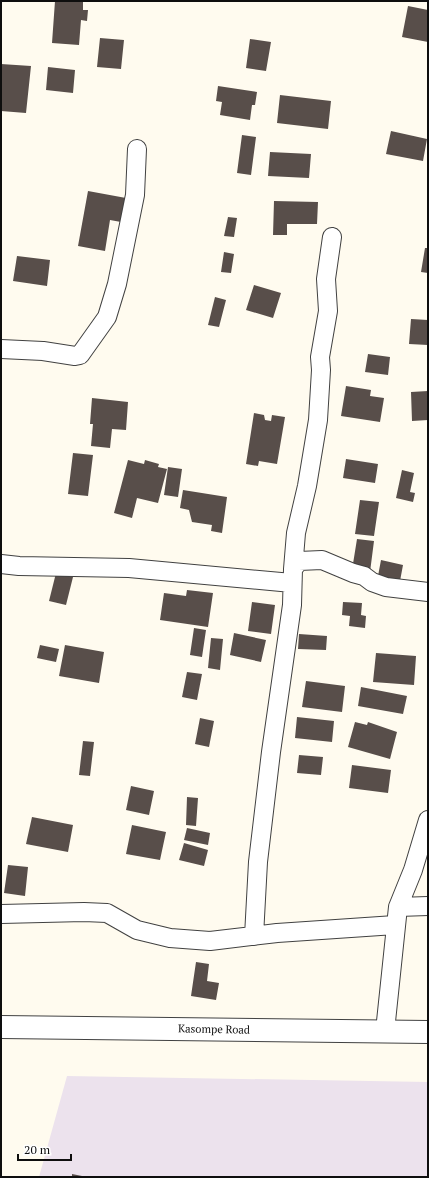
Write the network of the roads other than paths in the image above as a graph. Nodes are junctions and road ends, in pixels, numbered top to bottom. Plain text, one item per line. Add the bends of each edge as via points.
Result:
1 (137, 149) dead end
2 (332, 237) dead end
3 (1, 349) edge
4 (1, 564) edge
5 (293, 576) junction
6 (428, 592) edge
7 (428, 820) edge
8 (428, 906) edge
9 (1, 914) edge
10 (397, 916) junction
11 (254, 936) junction
12 (1, 1027) edge
13 (385, 1031) junction
14 (428, 1032) edge

1 - 3 street via 135,195 117,284 107,317 97,332 80,355 75,356 44,351
2 - 5 street via 326,279 328,311 320,357 318,420 296,532
4 - 5 street
5 - 6 street via 299,562 322,560 386,587
5 - 11 street via 292,605 258,862
7 - 10 street
8 - 10 street
9 - 11 street via 107,913 137,930 170,938 210,941
10 - 11 street
10 - 13 street
12 - 13 street, Kasompe Road
13 - 14 street, Kasompe Road

